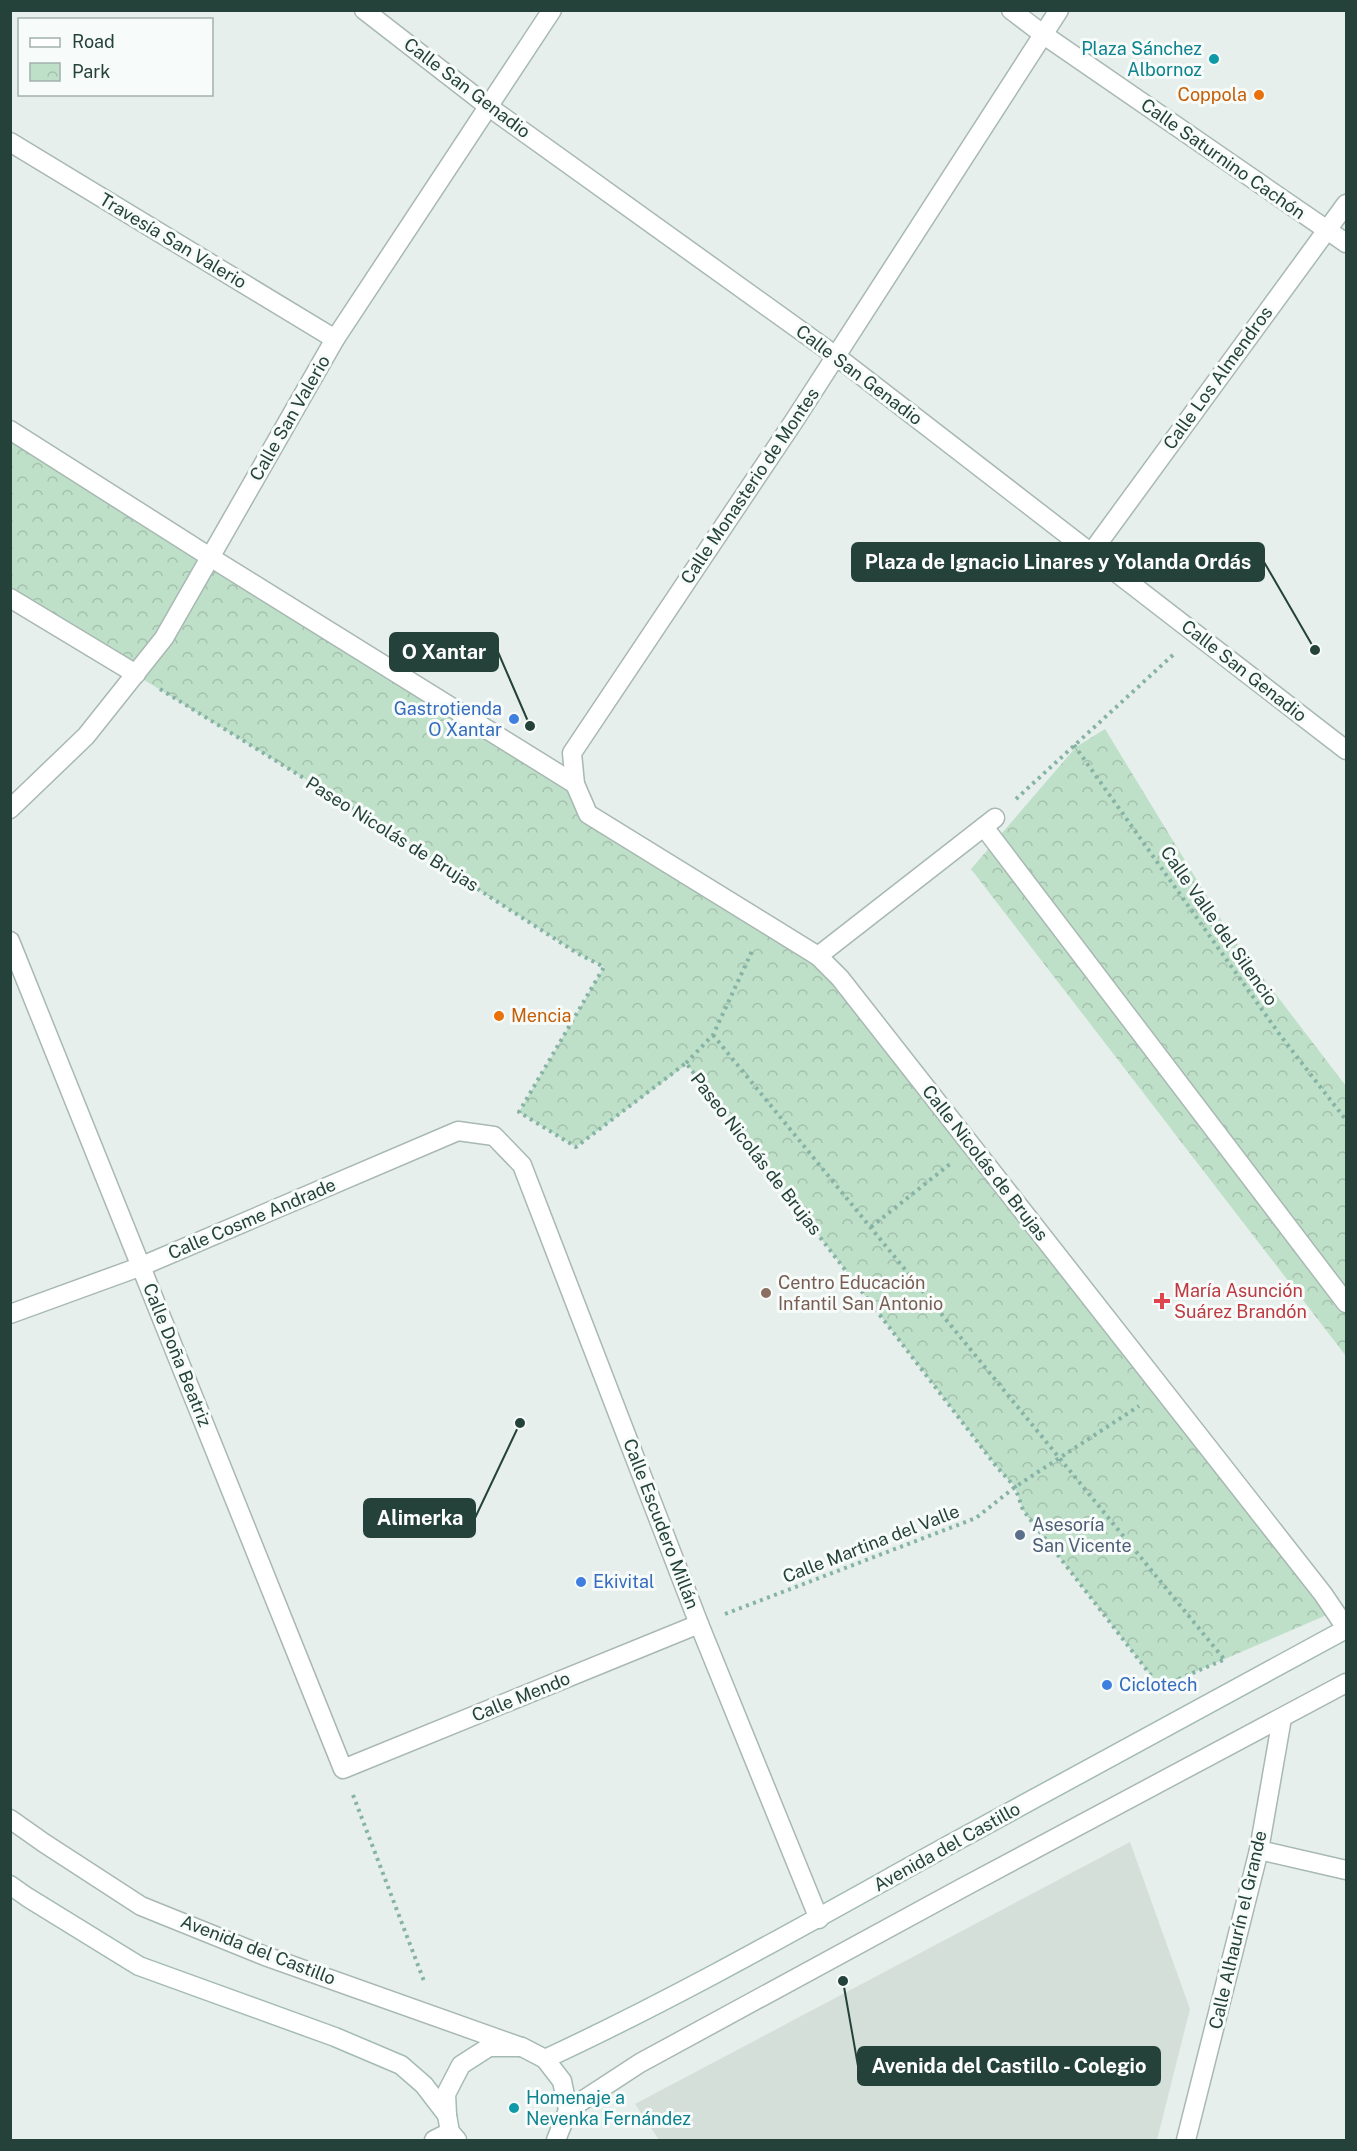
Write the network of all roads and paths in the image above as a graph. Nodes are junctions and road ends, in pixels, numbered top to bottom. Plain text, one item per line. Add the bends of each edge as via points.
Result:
1 (364, 10) edge
2 (552, 10) edge
3 (1011, 10) edge
4 (1059, 10) edge
5 (1044, 35) junction
6 (489, 106) junction
7 (10, 142) edge
8 (1347, 204) edge
9 (1327, 230) junction
10 (1347, 243) edge
11 (335, 339) junction
12 (836, 356) junction
13 (10, 430) edge
14 (1091, 553) junction
15 (210, 557) junction
16 (10, 598) edge
17 (1197, 634) junction
18 (136, 674) junction
19 (1074, 745) junction
20 (1347, 750) edge
21 (575, 784) junction
22 (10, 809) edge
23 (990, 822) junction
24 (765, 923) junction
25 (10, 941) edge
26 (818, 956) junction
27 (713, 1035) junction
28 (686, 1064) junction
29 (1347, 1120) edge
30 (494, 1136) joint
31 (972, 1146) junction
32 (871, 1227) junction
33 (142, 1266) junction
34 (1347, 1304) edge
35 (10, 1314) edge
36 (1163, 1390) junction
37 (1061, 1458) junction
38 (1016, 1487) junction
39 (699, 1624) junction
40 (1347, 1628) edge
41 (1234, 1655) dead end
42 (1224, 1659) junction
43 (1347, 1683) edge
44 (1282, 1718) junction
45 (343, 1769) junction
46 (10, 1819) edge
47 (1258, 1850) junction
48 (1347, 1870) edge
49 (10, 1885) edge
50 (819, 1919) junction
51 (438, 2016) junction
52 (522, 2047) junction
53 (545, 2059) junction
54 (568, 2110) junction
55 (452, 2129) edge
56 (434, 2140) edge
57 (558, 2140) edge
58 (1186, 2140) edge

1 - 6 street, Calle San Genadio
2 - 6 street, Calle San Valerio
3 - 5 street, Calle Saturnino Cachón
4 - 5 street, Calle Monasterio de Montes
5 - 9 street, Calle Saturnino Cachón
5 - 12 street, Calle Monasterio de Montes
6 - 11 street, Calle San Valerio
6 - 12 street, Calle San Genadio
7 - 11 street, Travesía San Valerio
8 - 9 street, Calle Los Almendros
9 - 10 street, Calle Saturnino Cachón
9 - 14 street, Calle Los Almendros
11 - 15 street, Calle San Valerio
12 - 14 street, Calle San Genadio
12 - 21 street, Calle Monasterio de Montes via 572,753
13 - 15 street
14 - 17 street, Calle San Genadio
15 - 18 street, Calle San Valerio via 164,638
15 - 21 street
16 - 18 street
17 - 19 path
17 - 20 street, Calle San Genadio
18 - 22 street, Calle San Valerio via 86,736
18 - 28 path, Paseo Nicolás de Brujas via 604,967 519,1112 576,1147
19 - 23 path
19 - 29 path, Calle Valle del Silencio via 1280,1035
21 - 24 street, Calle Nicolás de Brujas via 588,814
23 - 26 street
23 - 34 street
24 - 26 street, Calle Nicolás de Brujas
24 - 27 path
25 - 33 street, Calle Doña Beatriz
26 - 31 street, Calle Nicolás de Brujas via 840,978
27 - 28 path
27 - 32 path
28 - 38 path, Paseo Nicolás de Brujas
30 - 33 street, Calle Cosme Andrade via 458,1131
30 - 39 street, Calle Escudero Millán via 522,1166
31 - 32 path
31 - 36 street, Calle Nicolás de Brujas
32 - 37 path
33 - 35 street, Calle Cosme Andrade
33 - 45 street, Calle Doña Beatriz
36 - 37 path, Calle Martina del Valle
36 - 40 street, Calle Nicolás de Brujas
37 - 38 path, Calle Martina del Valle
37 - 42 path
38 - 39 path, Calle Martina del Valle via 976,1518
38 - 42 path, Paseo Nicolás de Brujas via 1023,1510 1160,1687
39 - 45 street, Calle Mendo
39 - 50 street, Calle Escudero Millán
40 - 50 street, Avenida del Castillo
41 - 42 path, Paseo Nicolás de Brujas
43 - 44 street
44 - 47 street, Calle Alhaurín el Grande
44 - 54 street via 640,2063
45 - 51 path
46 - 51 street, Avenida del Castillo via 141,1906 265,1956
47 - 48 street
47 - 58 street, Calle Alhaurín el Grande
49 - 55 street via 139,1966 401,2065 424,2085
50 - 53 street, Avenida del Castillo
51 - 52 street, Avenida del Castillo
52 - 53 street, Avenida del Castillo
52 - 55 street via 489,2048 461,2065 446,2094
53 - 54 street via 562,2082
54 - 57 street
55 - 56 street

